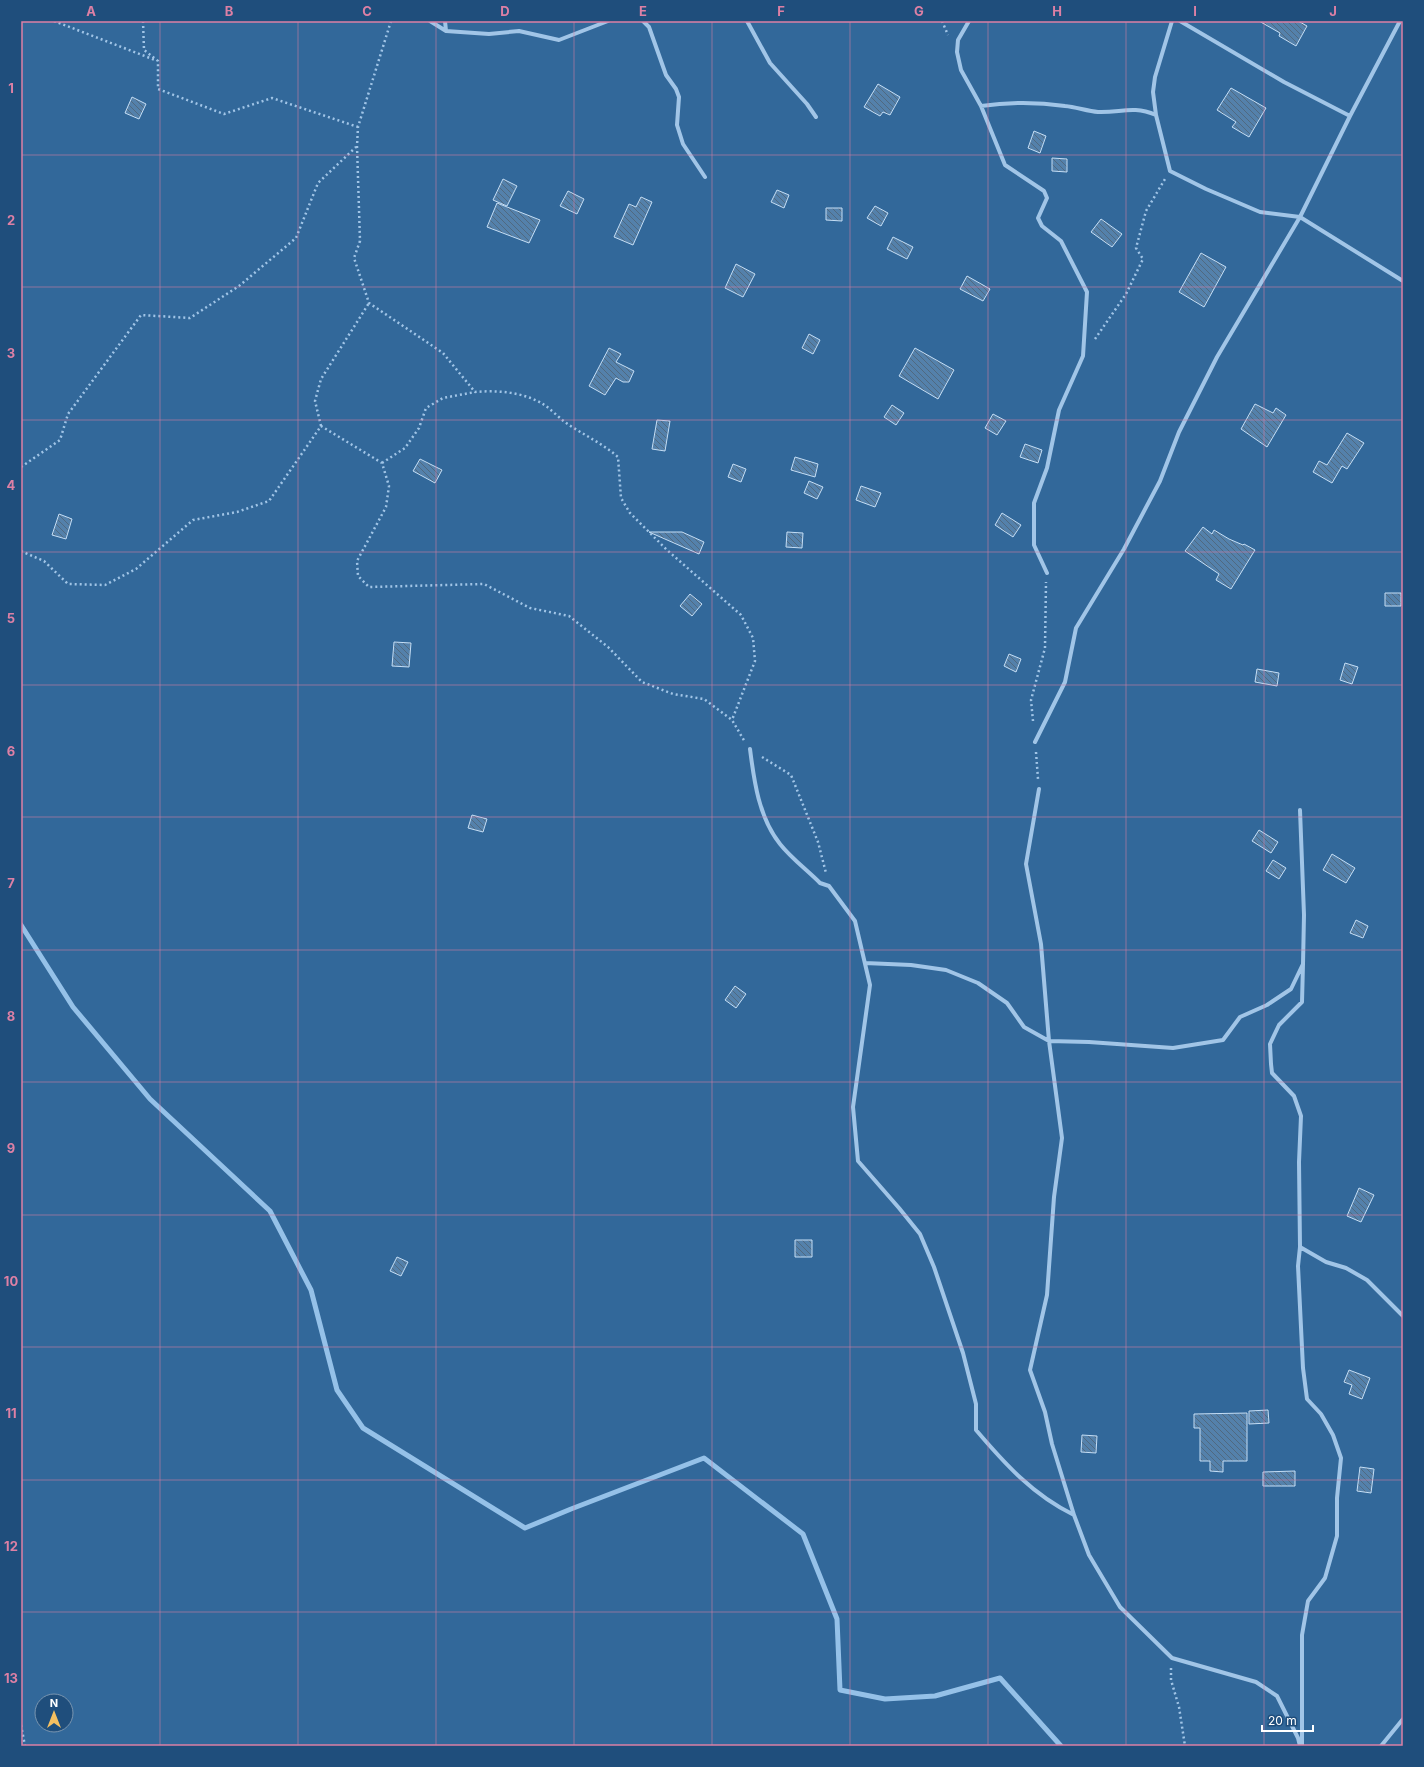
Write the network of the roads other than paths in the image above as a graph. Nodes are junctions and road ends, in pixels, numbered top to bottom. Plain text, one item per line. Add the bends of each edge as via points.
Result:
1 (430, 21) edge
2 (445, 21) edge
3 (608, 21) edge
4 (643, 21) edge
5 (746, 21) edge
6 (969, 21) edge
7 (1172, 21) edge
8 (1180, 21) edge
9 (1400, 21) edge
10 (446, 31) junction
11 (981, 106) junction
12 (1156, 115) junction
13 (1350, 116) junction
14 (816, 117) dead end
15 (705, 177) dead end
16 (1300, 217) junction
17 (1403, 281) edge
18 (1046, 573) road end
19 (1035, 742) road end
20 (750, 749) road end
21 (1039, 789) road end
22 (1300, 810) dead end
23 (865, 963) junction
24 (1303, 964) junction
25 (1049, 1041) junction
26 (1300, 1247) junction
27 (1403, 1316) edge
28 (1074, 1515) junction
29 (1403, 1719) edge
30 (1301, 1746) edge
31 (1381, 1746) edge

1 - 10 street
2 - 10 street
3 - 10 street via 559,40 519,31 489,34
4 - 15 street via 649,27 666,75 679,97 677,125 683,144
5 - 14 street via 770,63
6 - 11 street via 958,40 957,52 961,70
7 - 12 street via 1155,77 1153,92
8 - 13 street via 1284,82
9 - 13 street
11 - 12 street via 1039,103 1099,112 1144,110
11 - 18 street via 1005,165 1044,191 1047,198 1038,218 1042,226 1061,241 1087,292 1083,356 1059,410 1047,468 1034,503 1034,545
12 - 16 street via 1170,171 1260,212
13 - 16 street
16 - 17 street
16 - 19 street via 1217,357 1179,432 1160,481 1124,549 1076,628 1065,682
20 - 23 street via 754,778 766,821 780,844 820,883 828,886 856,921
21 - 25 street via 1026,864 1041,944
22 - 24 street
23 - 25 street via 946,970 978,984 1007,1003 1024,1027
23 - 28 street via 870,985 853,1107 858,1161 920,1234 963,1353 976,1404 976,1430 1018,1477 1060,1508
24 - 25 street via 1291,989 1267,1005 1240,1017 1223,1040 1173,1048
24 - 26 street via 1302,1002 1279,1025 1270,1044 1272,1073 1294,1096 1301,1116
25 - 28 street via 1062,1138 1054,1197 1047,1295 1030,1370 1045,1412
26 - 27 street via 1367,1280
26 - 30 street via 1298,1266 1307,1399 1324,1419 1342,1458 1337,1498 1337,1536 1325,1578 1308,1601 1302,1634
28 - 30 street via 1090,1555 1120,1607 1172,1658 1256,1682 1277,1696
29 - 31 street

